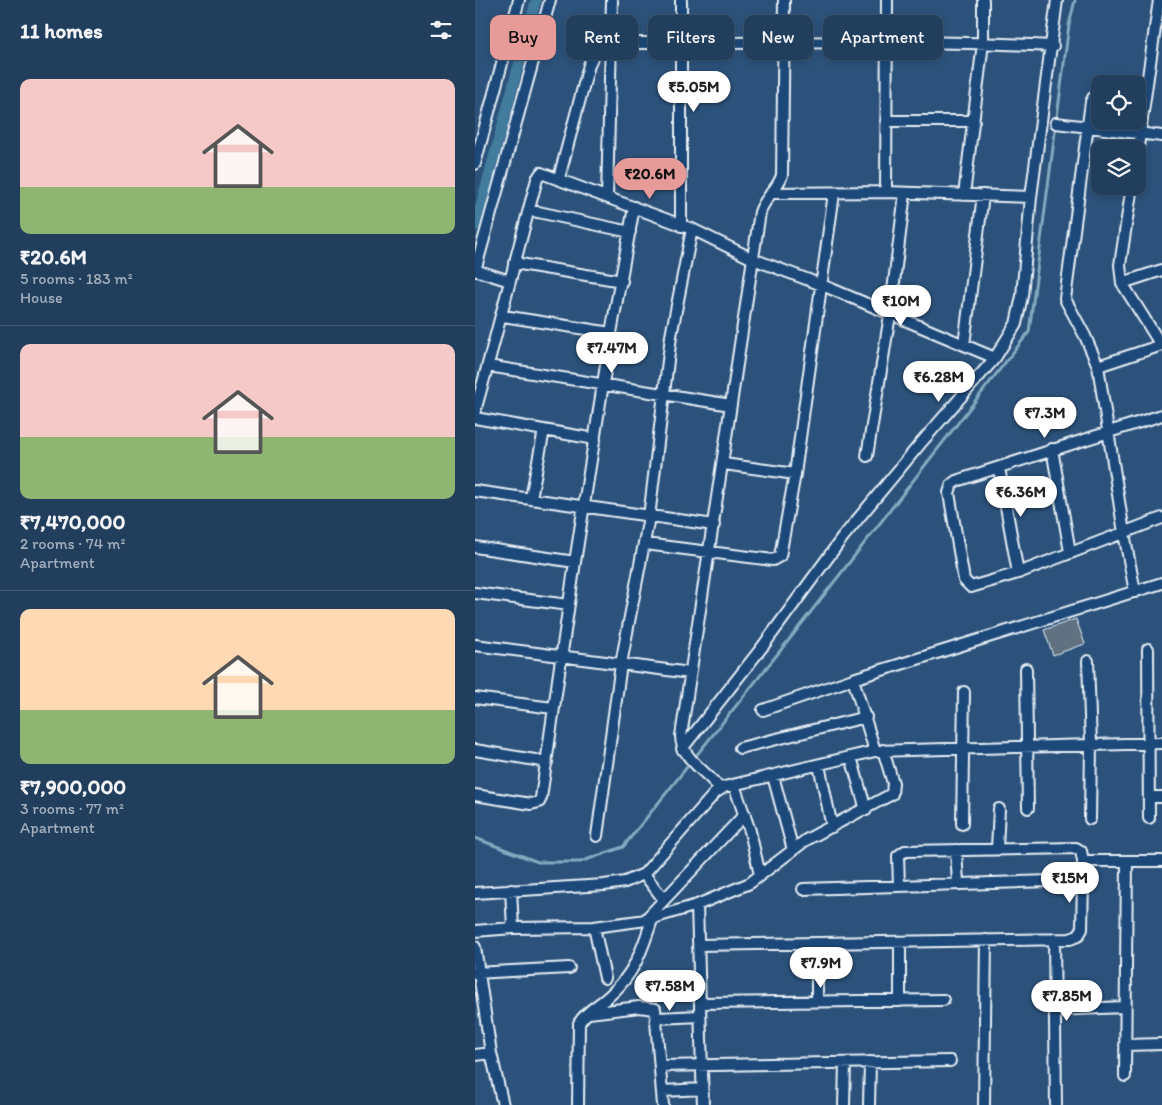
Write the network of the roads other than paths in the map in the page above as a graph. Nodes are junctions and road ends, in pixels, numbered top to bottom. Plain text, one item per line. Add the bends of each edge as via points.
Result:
1 (519, 0) edge
2 (550, 0) edge
3 (612, 0) edge
4 (681, 0) edge
5 (784, 0) edge
6 (887, 0) edge
7 (983, 0) edge
8 (1057, 0) edge
9 (1159, 0) edge
10 (612, 15) edge
11 (681, 15) edge
12 (784, 15) edge
13 (887, 15) edge
14 (943, 42) edge
15 (983, 42) junction
16 (1053, 46) junction
17 (591, 60) edge
18 (611, 60) edge
19 (680, 60) edge
20 (784, 60) edge
21 (887, 60) edge
22 (1146, 75) edge
23 (1091, 102) edge
24 (886, 121) junction
25 (974, 121) junction
26 (1056, 122) dead end
27 (1088, 127) junction
28 (1141, 130) edge
29 (1141, 133) junction
30 (1162, 136) edge
31 (1140, 140) edge
32 (475, 164) edge
33 (559, 178) junction
34 (886, 192) junction
35 (905, 192) junction
36 (771, 193) junction
37 (834, 193) junction
38 (964, 195) junction
39 (983, 195) junction
40 (1131, 195) edge
41 (607, 197) junction
42 (1031, 197) junction
43 (634, 208) junction
44 (529, 210) junction
45 (681, 226) junction
46 (692, 229) junction
47 (630, 232) junction
48 (753, 259) junction
49 (514, 263) junction
50 (1162, 270) edge
51 (475, 271) edge
52 (510, 281) junction
53 (622, 281) junction
54 (1122, 283) junction
55 (822, 285) junction
56 (890, 315) junction
57 (503, 316) junction
58 (611, 333) junction
59 (965, 345) junction
60 (1161, 345) edge
61 (995, 358) junction
62 (488, 366) junction
63 (1098, 366) junction
64 (605, 385) junction
65 (664, 394) junction
66 (731, 405) junction
67 (475, 411) edge
68 (1162, 415) edge
69 (475, 418) edge
70 (544, 430) junction
71 (1108, 432) junction
72 (595, 439) junction
73 (1052, 450) junction
74 (867, 456) dead end
75 (724, 464) junction
76 (999, 468) junction
77 (795, 474) junction
78 (475, 491) edge
79 (531, 498) junction
80 (585, 508) junction
81 (649, 517) junction
82 (1162, 518) edge
83 (714, 525) junction
84 (1124, 533) junction
85 (645, 544) junction
86 (475, 547) edge
87 (1070, 552) junction
88 (710, 553) junction
89 (575, 562) junction
90 (1017, 573) junction
91 (1162, 584) edge
92 (1135, 592) junction
93 (475, 593) edge
94 (569, 605) junction
95 (475, 645) edge
96 (1147, 649) dead end
97 (561, 658) junction
98 (1088, 661) dead end
99 (621, 664) junction
100 (1026, 669) dead end
101 (690, 673) junction
102 (853, 679) junction
103 (964, 692) dead end
104 (475, 698) edge
105 (553, 708) junction
106 (763, 710) dead end
107 (866, 717) junction
108 (1149, 743) junction
109 (1162, 743) edge
110 (1091, 744) junction
111 (1028, 746) junction
112 (741, 748) dead end
113 (962, 748) junction
114 (475, 750) edge
115 (879, 750) junction
116 (684, 752) junction
117 (851, 757) junction
118 (547, 762) junction
119 (819, 765) junction
120 (773, 776) junction
121 (734, 785) junction
122 (719, 789) junction
123 (475, 795) edge
124 (1149, 797) junction
125 (1162, 797) edge
126 (1028, 808) dead end
127 (999, 809) dead end
128 (866, 810) junction
129 (745, 814) junction
130 (1149, 818) dead end
131 (1090, 819) dead end
132 (963, 824) dead end
133 (833, 827) junction
134 (597, 836) dead end
135 (997, 848) junction
136 (793, 850) junction
137 (956, 850) junction
138 (1083, 861) junction
139 (1127, 861) junction
140 (1162, 861) edge
141 (644, 874) junction
142 (760, 875) junction
143 (1083, 880) junction
144 (958, 883) junction
145 (899, 885) junction
146 (803, 888) dead end
147 (511, 890) junction
148 (475, 893) edge
149 (664, 900) junction
150 (697, 905) junction
151 (649, 919) junction
152 (594, 927) junction
153 (513, 928) junction
154 (475, 931) edge
155 (1054, 939) junction
156 (986, 940) junction
157 (900, 942) junction
158 (817, 943) junction
159 (699, 945) junction
160 (475, 947) edge
161 (569, 968) dead end
162 (476, 973) edge
163 (605, 978) dead end
164 (943, 1000) dead end
165 (817, 1001) junction
166 (900, 1001) junction
167 (700, 1003) junction
168 (1125, 1008) junction
169 (1054, 1010) junction
170 (587, 1013) junction
171 (700, 1016) junction
172 (658, 1018) junction
173 (1162, 1044) edge
174 (1125, 1045) junction
175 (491, 1053) junction
176 (475, 1055) edge
177 (950, 1061) dead end
178 (845, 1062) junction
179 (870, 1062) junction
180 (701, 1065) junction
181 (661, 1066) junction
182 (1125, 1076) dead end
183 (703, 1089) junction
184 (663, 1091) junction
185 (503, 1105) edge
186 (578, 1105) edge
187 (663, 1105) edge
188 (703, 1105) edge
189 (844, 1105) edge
190 (869, 1105) edge
191 (984, 1105) edge
192 (1056, 1105) edge

1 - 32 street
2 - 51 street
3 - 10 street
4 - 11 street
5 - 12 street
6 - 13 street
7 - 15 street
8 - 16 street
9 - 22 street
14 - 15 street
15 - 16 street
15 - 25 street
16 - 42 street
17 - 33 street
18 - 41 street
19 - 45 street
20 - 36 street via 782,175
21 - 24 street
23 - 27 street
24 - 25 street
24 - 34 street
25 - 38 street
26 - 27 street
27 - 29 street
27 - 63 street via 1065,299
28 - 29 street
29 - 30 street
29 - 31 street
33 - 41 street
33 - 44 street via 545,173 539,175
34 - 35 street
34 - 37 street
35 - 38 street
35 - 56 street
36 - 37 street
36 - 48 street via 760,212
37 - 55 street
38 - 39 street
39 - 42 street
39 - 59 street
40 - 54 street via 1120,265
41 - 43 street
42 - 61 street via 1019,312 1012,331
43 - 45 street
43 - 47 street
44 - 47 street
44 - 49 street
45 - 46 street
46 - 48 street
46 - 65 street via 671,336
47 - 53 street
48 - 55 street
48 - 66 street
49 - 52 street
49 - 53 street
50 - 54 street
51 - 52 street
52 - 57 street
53 - 58 street
54 - 60 street
55 - 56 street
55 - 77 street
56 - 59 street
56 - 74 street
57 - 58 street
57 - 62 street
58 - 64 street
59 - 61 street
60 - 63 street
61 - 116 street via 843,537
62 - 64 street
62 - 67 street
63 - 71 street
64 - 65 street
64 - 72 street
65 - 66 street
65 - 81 street
66 - 75 street
68 - 71 street
69 - 70 street
70 - 72 street
70 - 79 street
71 - 73 street
71 - 84 street
72 - 80 street
73 - 76 street
73 - 87 street
75 - 77 street
75 - 83 street
76 - 90 street
76 - 90 street via 956,481 949,489 964,580 966,584 977,586
77 - 88 street via 782,551 777,559
78 - 79 street
79 - 80 street
80 - 81 street
80 - 89 street
81 - 83 street
81 - 85 street
82 - 84 street
83 - 88 street
84 - 87 street
84 - 92 street
85 - 88 street
85 - 99 street
86 - 89 street
87 - 90 street
88 - 101 street
89 - 94 street
91 - 92 street
92 - 102 street
93 - 94 street
94 - 97 street
95 - 97 street
96 - 108 street
97 - 99 street
97 - 105 street
98 - 110 street
99 - 101 street
99 - 134 street
100 - 111 street
101 - 116 street via 681,736
102 - 106 street
102 - 107 street
103 - 113 street
104 - 105 street
105 - 118 street
107 - 112 street
107 - 115 street
108 - 109 street
108 - 110 street
108 - 124 street
110 - 111 street
110 - 131 street
111 - 113 street
111 - 126 street
113 - 115 street
113 - 132 street
114 - 118 street
115 - 117 street
115 - 128 street via 893,783 892,794
116 - 122 street
117 - 119 street
117 - 128 street
118 - 123 street via 541,798 536,804
119 - 120 street
119 - 133 street
120 - 121 street
120 - 136 street
121 - 122 street
121 - 129 street
122 - 141 street
124 - 125 street
124 - 130 street
127 - 135 street
128 - 133 street
129 - 142 street
129 - 149 street
133 - 136 street
135 - 137 street
135 - 138 street via 1076,848 1081,851
136 - 142 street
137 - 144 street
137 - 145 street via 899,853
138 - 139 street
138 - 143 street
139 - 140 street
139 - 168 street
141 - 147 street via 611,884
141 - 149 street
142 - 150 street via 750,883
143 - 144 street
143 - 155 street via 1082,929 1075,938
144 - 145 street
145 - 146 street
147 - 148 street
147 - 153 street
149 - 151 street
150 - 151 street
150 - 159 street
151 - 152 street
151 - 170 street via 637,964 608,997
152 - 153 street
152 - 163 street
153 - 154 street
155 - 156 street
155 - 169 street
156 - 157 street
156 - 191 street
157 - 158 street
157 - 166 street
158 - 159 street
158 - 165 street
159 - 167 street
160 - 162 street
161 - 162 street
162 - 175 street
164 - 166 street
165 - 166 street
165 - 167 street
167 - 171 street
168 - 169 street
168 - 174 street
169 - 192 street
170 - 172 street via 647,1007 655,1009
170 - 186 street via 578,1030
171 - 172 street
171 - 180 street
172 - 181 street
173 - 174 street
174 - 182 street
175 - 176 street
175 - 185 street
177 - 179 street
178 - 179 street
178 - 180 street
178 - 189 street
179 - 190 street
180 - 181 street
180 - 183 street
181 - 184 street
183 - 184 street
183 - 188 street
184 - 187 street

